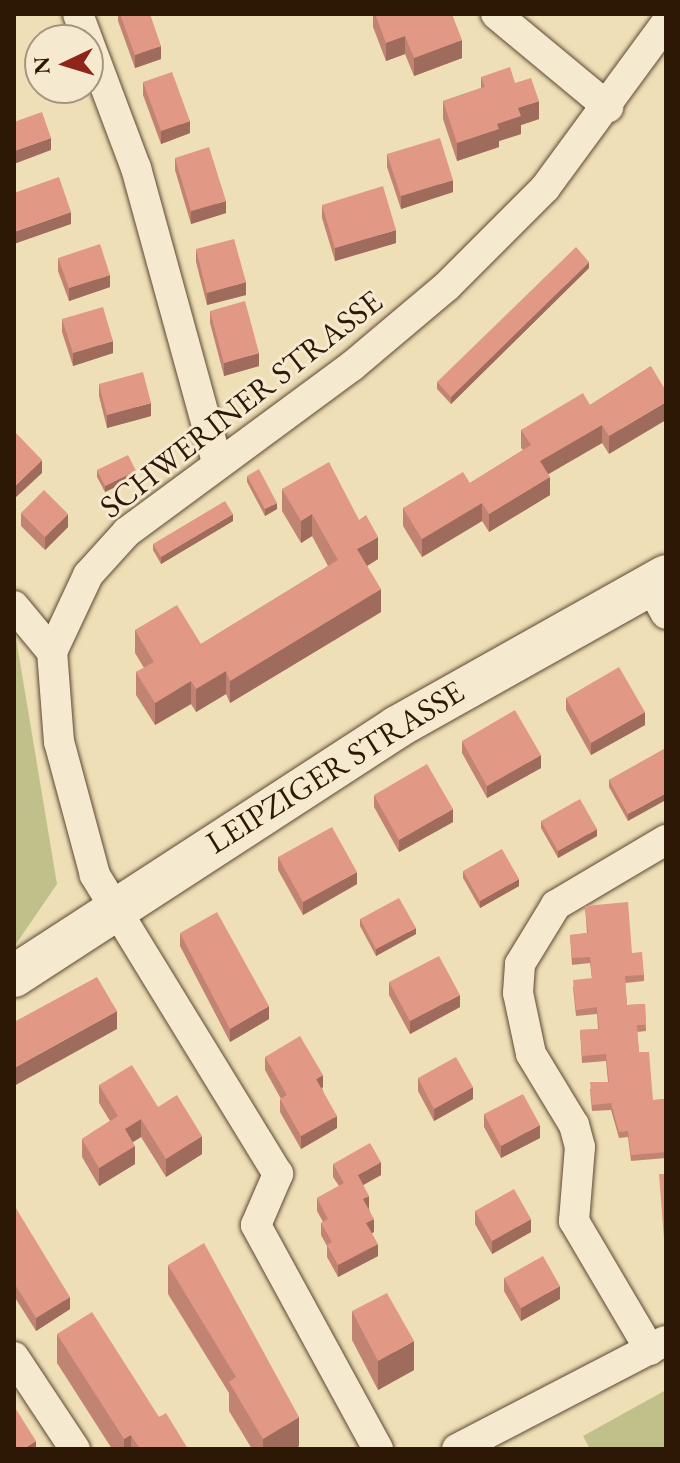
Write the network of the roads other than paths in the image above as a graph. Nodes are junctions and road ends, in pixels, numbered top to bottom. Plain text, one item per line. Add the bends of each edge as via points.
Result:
1 (78, 14) edge
2 (496, 14) edge
3 (666, 23) edge
4 (608, 107) junction
5 (217, 463) junction
6 (661, 592) edge
7 (14, 606) edge
8 (52, 652) junction
9 (666, 840) edge
10 (115, 908) junction
11 (14, 976) edge
12 (658, 1345) edge
13 (14, 1357) edge
14 (75, 1449) edge
15 (378, 1449) edge
16 (457, 1449) edge

1 - 5 street via 136,168
2 - 4 street
3 - 4 street, SCHWERINER STRASSE
4 - 5 street, SCHWERINER STRASSE via 545,188 447,286 352,366
5 - 8 street, SCHWERINER STRASSE via 127,532 88,575
6 - 10 main road, LEIPZIGER STRASSE via 397,727
7 - 8 street
8 - 10 street, SCHWERINER STRASSE via 59,742 95,875
9 - 12 street via 556,905 520,964 518,993 531,1054 574,1125 580,1147 574,1221
10 - 11 main road, LEIPZIGER STRASSE
10 - 15 street, SCHWERINER STRASSE via 278,1174 256,1225
12 - 16 street
13 - 14 street

